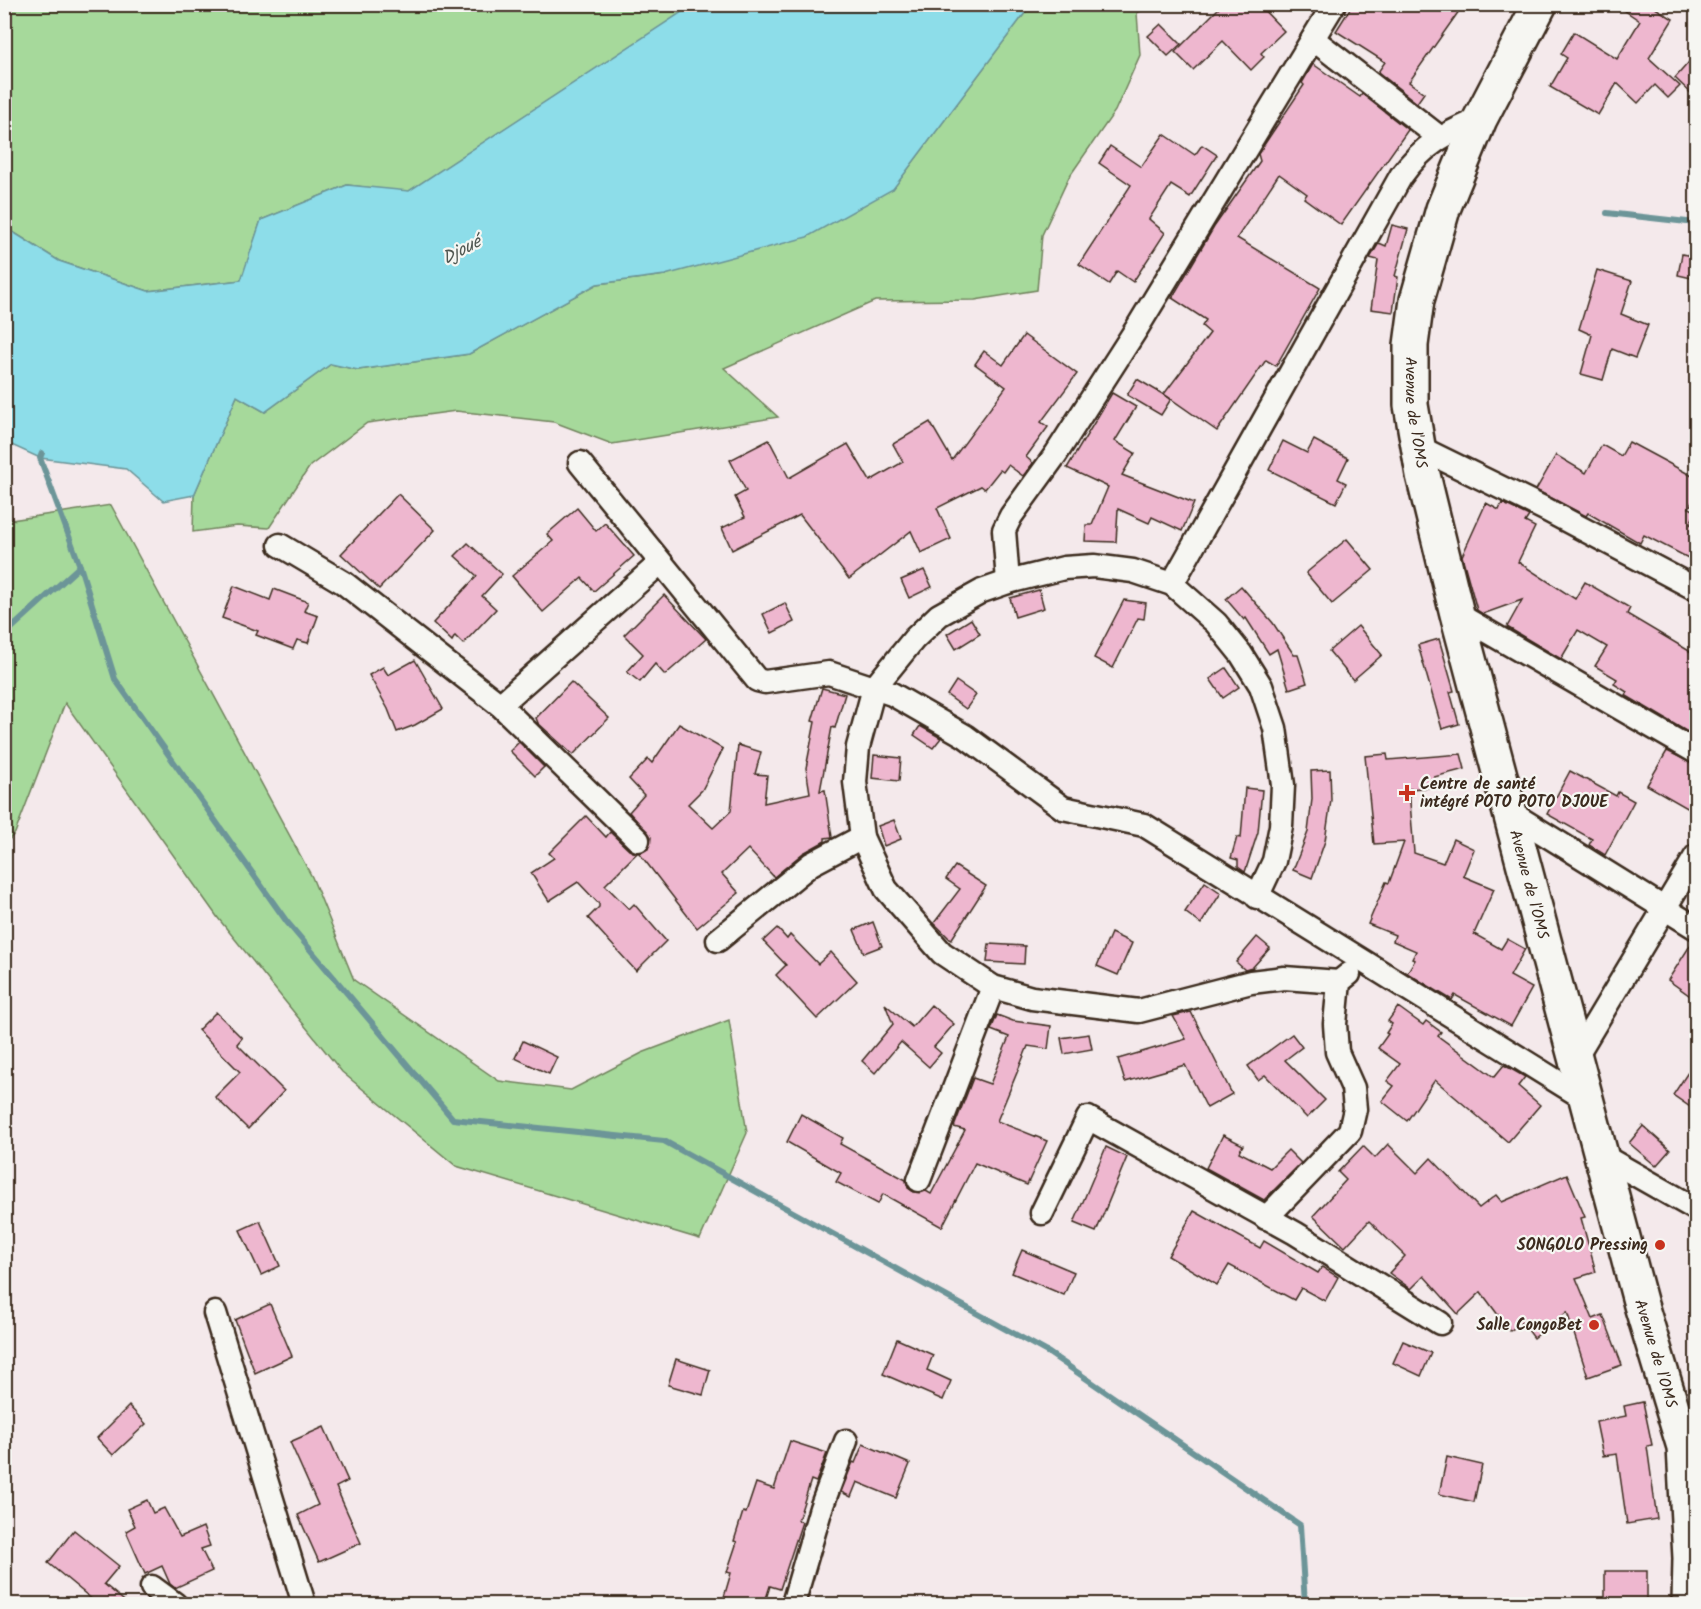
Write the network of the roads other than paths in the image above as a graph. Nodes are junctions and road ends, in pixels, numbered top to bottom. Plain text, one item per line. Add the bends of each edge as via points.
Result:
1 (1334, 4) edge
2 (1540, 4) edge
3 (1313, 39) junction
4 (1480, 119) junction
5 (1439, 137) junction
6 (1418, 447) junction
7 (580, 463) dead end
8 (280, 545) dead end
9 (660, 563) junction
10 (1008, 582) junction
11 (1172, 584) junction
12 (1696, 590) edge
13 (1457, 614) junction
14 (874, 688) junction
15 (500, 705) junction
16 (1696, 752) edge
17 (1511, 813) junction
18 (862, 837) junction
19 (638, 840) dead end
20 (1696, 856) edge
21 (1257, 897) junction
22 (1666, 910) junction
23 (1696, 928) edge
24 (718, 940) dead end
25 (1364, 960) junction
26 (1339, 982) junction
27 (993, 987) junction
28 (1576, 1056) junction
29 (1587, 1100) junction
30 (1601, 1155) junction
31 (919, 1180) dead end
32 (1696, 1209) edge
33 (1042, 1213) dead end
34 (1266, 1218) junction
35 (215, 1313) dead end
36 (1440, 1323) dead end
37 (846, 1441) dead end
38 (1690, 1455) edge
39 (152, 1587) dead end
40 (175, 1605) edge
41 (304, 1605) edge
42 (793, 1605) edge
43 (1689, 1605) edge

1 - 3 street
2 - 4 street, Avenue de l'OMS
3 - 5 street
3 - 10 street via 1137,328 1011,516 1004,530
4 - 5 street
4 - 6 street, Avenue de l'OMS via 1443,209 1418,300 1411,345 1411,405
5 - 11 street via 1416,156 1401,176
6 - 12 street
6 - 13 street, Avenue de l'OMS
7 - 9 street
8 - 15 street via 344,583
9 - 14 street via 757,680 830,673
9 - 15 street
10 - 11 street via 1064,568 1094,566 1133,571
10 - 14 street via 982,591 939,615
11 - 21 street via 1216,623 1241,654 1261,686 1275,728 1282,785 1281,826 1274,861
13 - 16 street
13 - 17 street, Avenue de l'OMS
14 - 18 street via 856,770
14 - 21 street via 926,711 1064,808 1144,825
15 - 19 street
17 - 22 street
17 - 28 street, Avenue de l'OMS
18 - 24 street via 811,864
18 - 27 street via 886,890 942,953
20 - 22 street
21 - 25 street
22 - 23 street
22 - 28 street
25 - 26 street
25 - 29 street
26 - 27 street via 1284,978 1251,982 1139,1011 1032,998
26 - 34 street via 1337,1052 1353,1088 1355,1109 1350,1131
27 - 31 street
28 - 29 street, Avenue de l'OMS
29 - 30 street, Avenue de l'OMS
30 - 32 street
30 - 38 street, Avenue de l'OMS via 1641,1305
33 - 34 street via 1088,1118
34 - 36 street
35 - 41 street
37 - 42 street via 821,1508
38 - 43 street, Avenue de l'OMS
39 - 40 street

